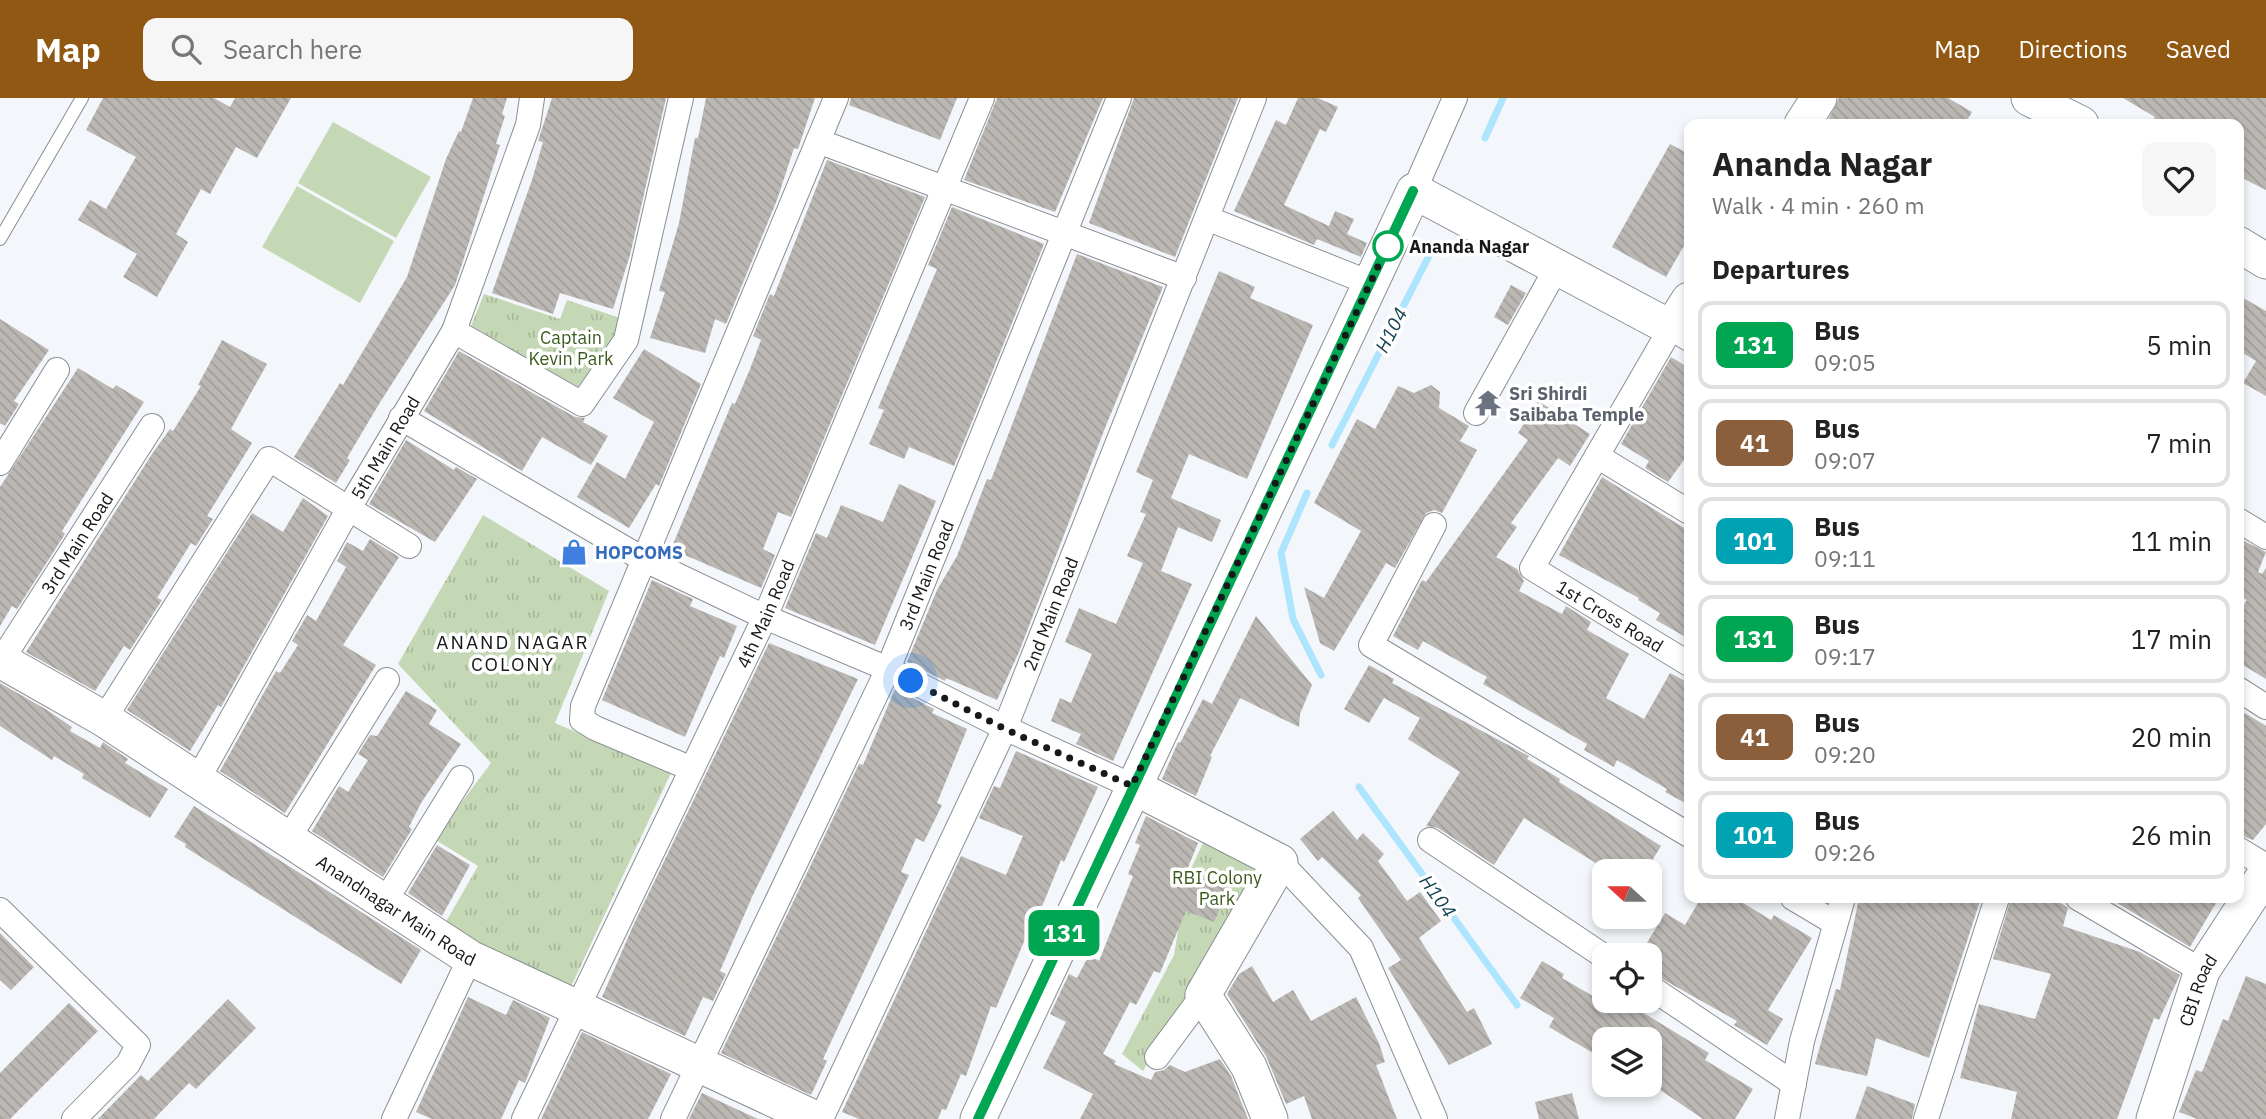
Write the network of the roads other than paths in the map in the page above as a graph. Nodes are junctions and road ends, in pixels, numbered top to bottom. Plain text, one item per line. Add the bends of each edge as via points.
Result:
1 (82, 98) edge
2 (532, 98) edge
3 (681, 98) edge
4 (836, 98) edge
5 (982, 98) edge
6 (1119, 98) edge
7 (1254, 98) edge
8 (1455, 98) edge
9 (1819, 98) edge
10 (2009, 98) edge
11 (2051, 113) edge
12 (1805, 119) edge
13 (818, 141) junction
14 (946, 189) junction
15 (1413, 191) junction
16 (1209, 219) junction
17 (2244, 224) edge
18 (1065, 236) junction
19 (2266, 237) edge
20 (0, 239) edge
21 (2244, 248) edge
22 (2266, 261) edge
23 (1556, 269) junction
24 (1184, 278) junction
25 (1370, 284) junction
26 (1683, 323) edge
27 (454, 331) junction
28 (57, 370) dead end
29 (1476, 413) dead end
30 (401, 418) junction
31 (152, 426) dead end
32 (1597, 456) junction
33 (0, 463) edge
34 (349, 508) junction
35 (1684, 509) edge
36 (2244, 524) edge
37 (1434, 525) dead end
38 (2266, 537) edge
39 (409, 546) dead end
40 (643, 559) junction
41 (765, 617) junction
42 (1, 660) edge
43 (1684, 661) edge
44 (888, 669) junction
45 (387, 680) dead end
46 (2244, 693) edge
47 (2266, 706) edge
48 (104, 719) junction
49 (1005, 729) junction
50 (692, 769) junction
51 (461, 778) dead end
52 (197, 781) junction
53 (1132, 786) junction
54 (1684, 832) edge
55 (288, 839) junction
56 (1430, 839) dead end
57 (2244, 857) edge
58 (1280, 862) junction
59 (2263, 883) edge
60 (384, 903) junction
61 (1801, 903) edge
62 (1841, 903) edge
63 (1995, 903) edge
64 (2086, 903) edge
65 (0, 910) edge
66 (1835, 923) junction
67 (1592, 948) edge
68 (470, 958) junction
69 (2202, 971) junction
70 (1203, 995) junction
71 (1662, 996) edge
72 (578, 1009) junction
73 (1157, 1057) dead end
74 (699, 1065) junction
75 (1794, 1084) junction
76 (74, 1119) edge
77 (394, 1119) edge
78 (524, 1119) edge
79 (673, 1119) edge
80 (818, 1119) edge
81 (978, 1119) edge
82 (1270, 1119) edge
83 (1435, 1119) edge
84 (1787, 1119) edge
85 (1926, 1119) edge
86 (2154, 1119) edge

1 - 20 lane
2 - 27 street, 5th Main Road via 528,125
3 - 27 street via 626,340 582,404
4 - 13 street
5 - 14 street, 4th Main Road
6 - 18 street, 3rd Main Road
7 - 16 street, 2nd Main Road
8 - 15 street
9 - 12 street
10 - 11 street
13 - 14 street
13 - 40 street
14 - 18 street
14 - 41 street, 4th Main Road
15 - 23 street
15 - 25 street
16 - 24 street, 2nd Main Road
16 - 25 street
17 - 19 street
18 - 24 street
18 - 44 street, 3rd Main Road
21 - 22 street
23 - 26 street
23 - 29 street
24 - 49 street, 2nd Main Road
25 - 53 street
26 - 32 street
27 - 30 street, 5th Main Road
28 - 33 street
30 - 34 street, 5th Main Road
30 - 40 street
31 - 42 street, 3rd Main Road
32 - 35 street
32 - 43 street, 1st Cross Road via 1532,568
34 - 39 street
34 - 48 street via 269,459
34 - 52 street, 5th Main Road
36 - 38 street
37 - 54 street via 1371,645
40 - 41 street
40 - 50 street via 583,706 582,720
41 - 44 street
41 - 50 street, 4th Main Road
42 - 48 street, Anandnagar Main Road
44 - 49 street
44 - 74 street, 3rd Main Road
45 - 55 street
46 - 47 street
48 - 52 street, Anandnagar Main Road
49 - 53 street
49 - 80 street, 2nd Main Road
50 - 72 street, 4th Main Road
51 - 60 street
52 - 55 street, Anandnagar Main Road
53 - 58 street
53 - 81 street
55 - 60 street, Anandnagar Main Road
56 - 67 street
57 - 59 street
58 - 70 street
58 - 83 street via 1362,948
59 - 69 street, CBI Road
60 - 68 street, Anandnagar Main Road
61 - 66 street
62 - 66 street
63 - 85 street
64 - 69 street
65 - 76 street via 138,1045 128,1064
66 - 75 street
68 - 72 street, Anandnagar Main Road
68 - 77 street
69 - 86 street, CBI Road
70 - 73 street
70 - 82 street via 1249,1067
71 - 75 street
72 - 74 street, Anandnagar Main Road
72 - 78 street, 4th Main Road
74 - 79 street, 3rd Main Road
74 - 80 street, Anandnagar Main Road
75 - 84 street

